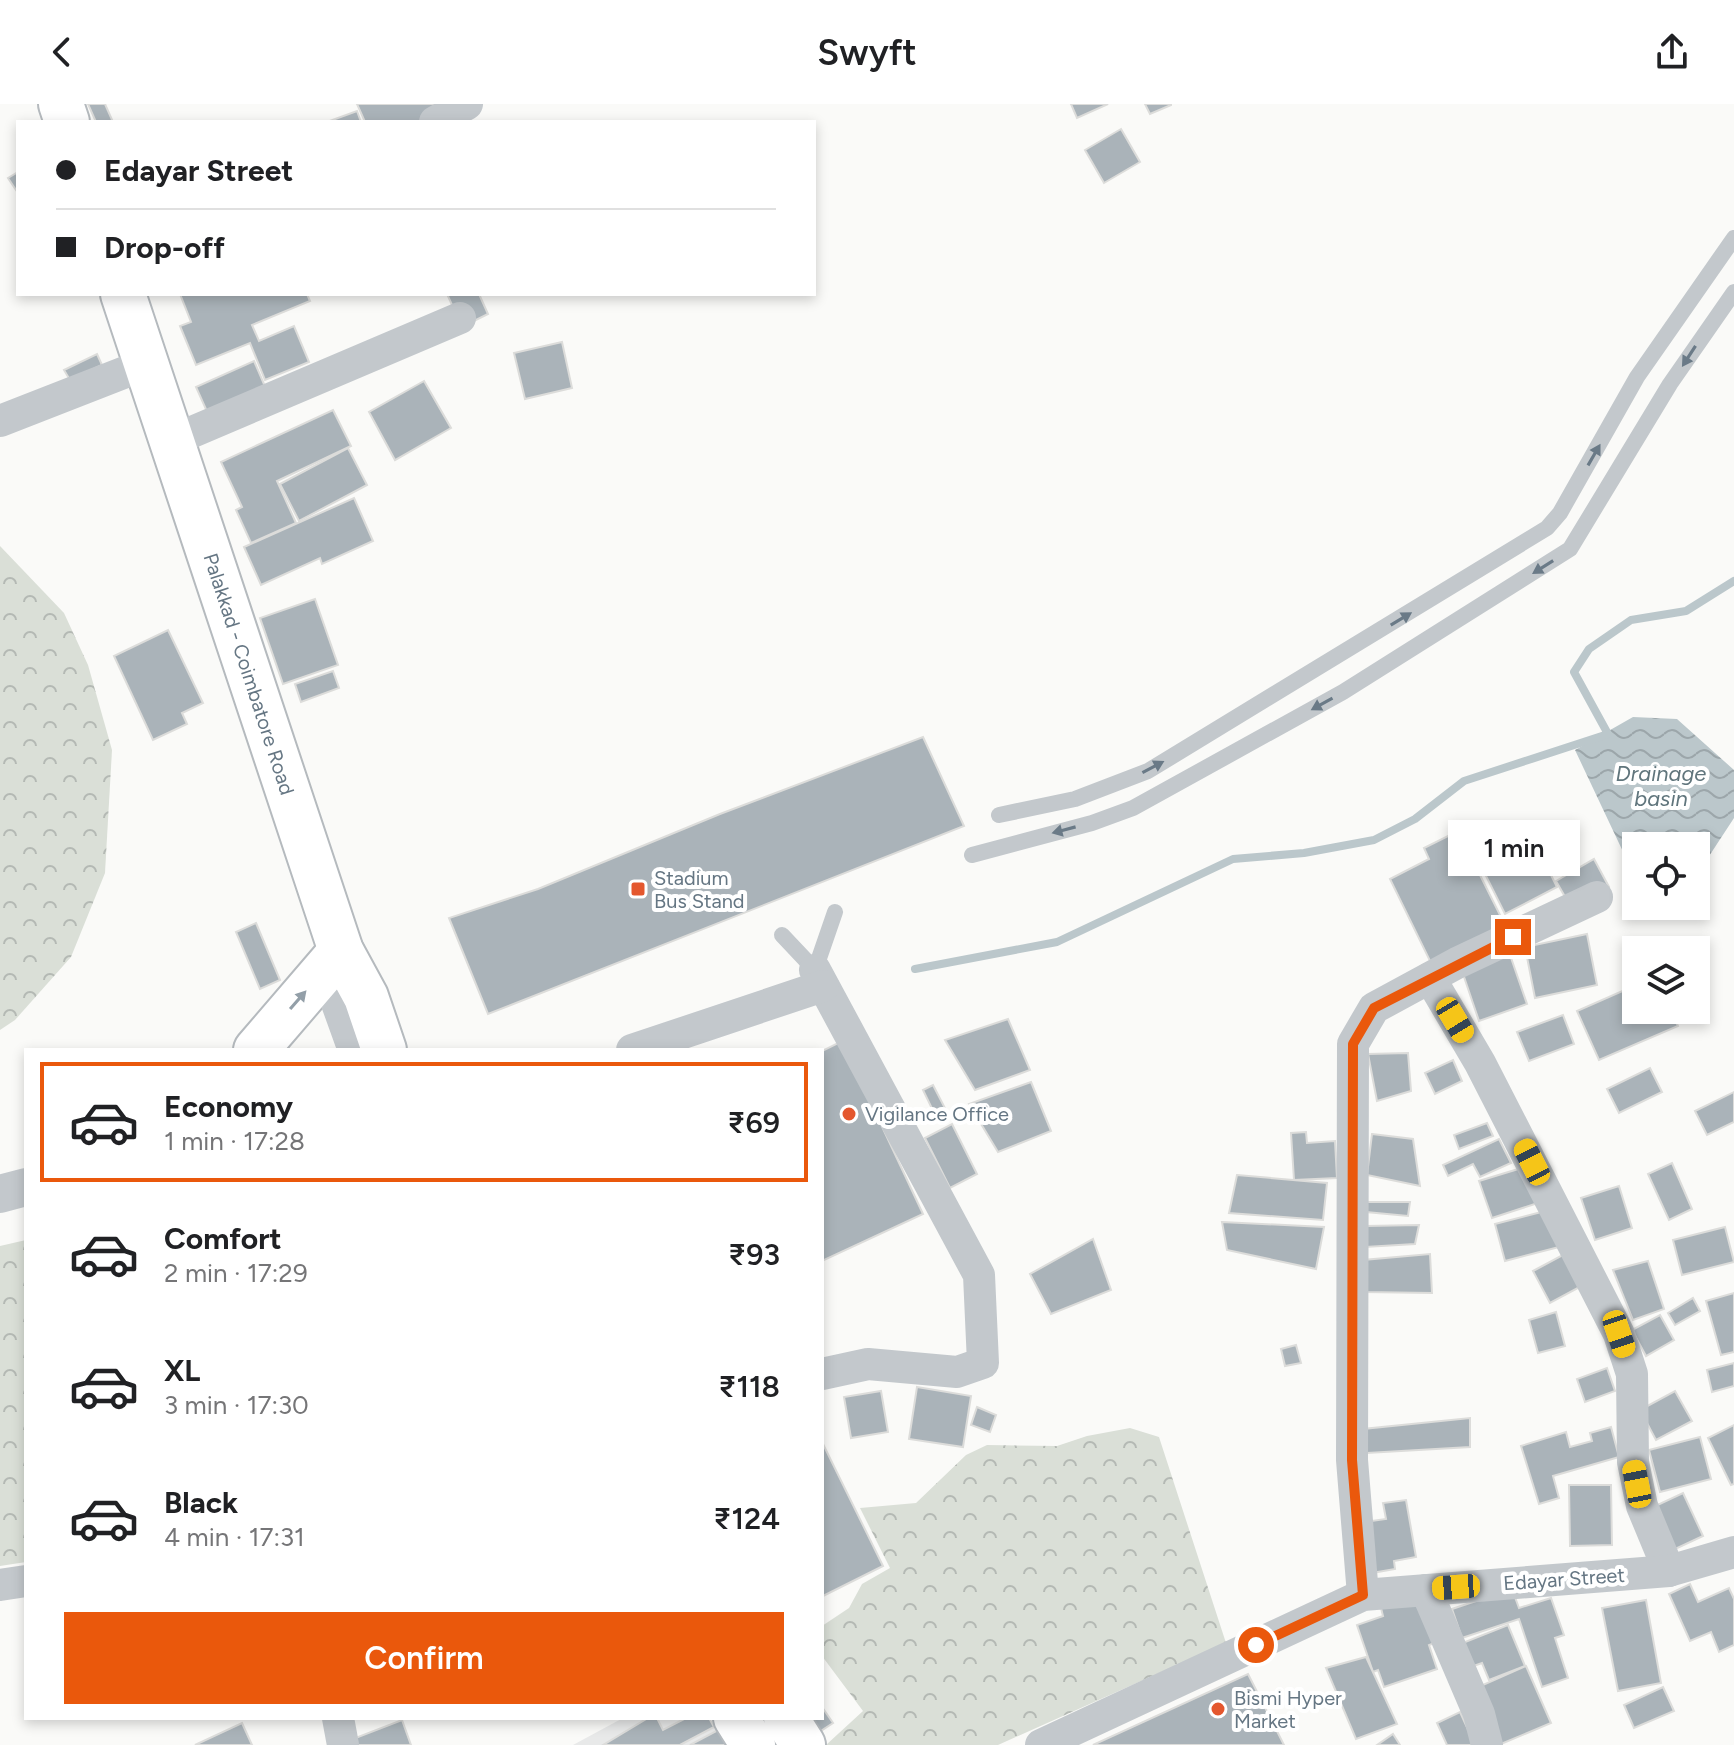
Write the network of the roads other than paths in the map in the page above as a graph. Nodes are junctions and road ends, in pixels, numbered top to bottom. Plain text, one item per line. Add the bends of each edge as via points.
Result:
1 (467, 104) edge
2 (439, 120) edge
3 (1734, 238) edge
4 (1734, 292) edge
5 (124, 296) edge
6 (460, 318) dead end
7 (146, 364) junction
8 (0, 421) edge
9 (171, 441) junction
10 (1089, 793) junction
11 (999, 815) dead end
12 (1098, 821) junction
13 (972, 855) dead end
14 (1597, 897) dead end
15 (835, 912) dead end
16 (782, 935) dead end
17 (341, 951) junction
18 (819, 978) junction
19 (1430, 978) junction
20 (258, 1048) edge
21 (356, 1048) edge
22 (383, 1048) edge
23 (637, 1048) edge
24 (24, 1188) edge
25 (0, 1194) edge
26 (24, 1211) edge
27 (0, 1216) edge
28 (824, 1374) edge
29 (1734, 1552) edge
30 (1669, 1571) junction
31 (24, 1581) edge
32 (0, 1585) edge
33 (1426, 1590) junction
34 (1363, 1595) junction
35 (338, 1720) edge
36 (737, 1720) edge
37 (787, 1720) edge
38 (343, 1745) edge
39 (753, 1745) edge
40 (803, 1745) edge
41 (1041, 1745) edge
42 (1487, 1745) edge

1 - 2 street
10 -> 3 lane via 1148,771 1547,528 1637,377
4 -> 12 lane via 1670,384 1570,549 1343,692 1133,808
5 - 7 main road, Palakkad - Coimbatore Road
6 - 9 street
7 - 8 street
7 - 9 main road, Palakkad - Coimbatore Road
9 - 17 main road, Palakkad - Coimbatore Road
10 - 11 lane
10 - 12 lane
12 -> 13 lane
14 - 19 street
15 - 18 lane
16 - 18 lane
20 -> 17 main road
17 - 21 street via 339,1000
17 - 22 main road, Palakkad - Coimbatore Road via 366,997
18 - 23 street
18 - 28 street via 979,1275 983,1363 957,1372 868,1364
19 - 30 street via 1480,1063 1619,1334 1632,1374 1633,1462 1642,1506
19 - 34 street via 1374,1008 1353,1044 1352,1460
24 - 25 street
26 - 27 street
29 - 30 street, Edayar Street
30 - 33 street, Edayar Street
31 - 32 street
33 - 34 street, Edayar Street
33 - 42 street
34 - 41 street, Edayar Street
35 - 38 street
36 - 39 main road
37 - 40 main road

